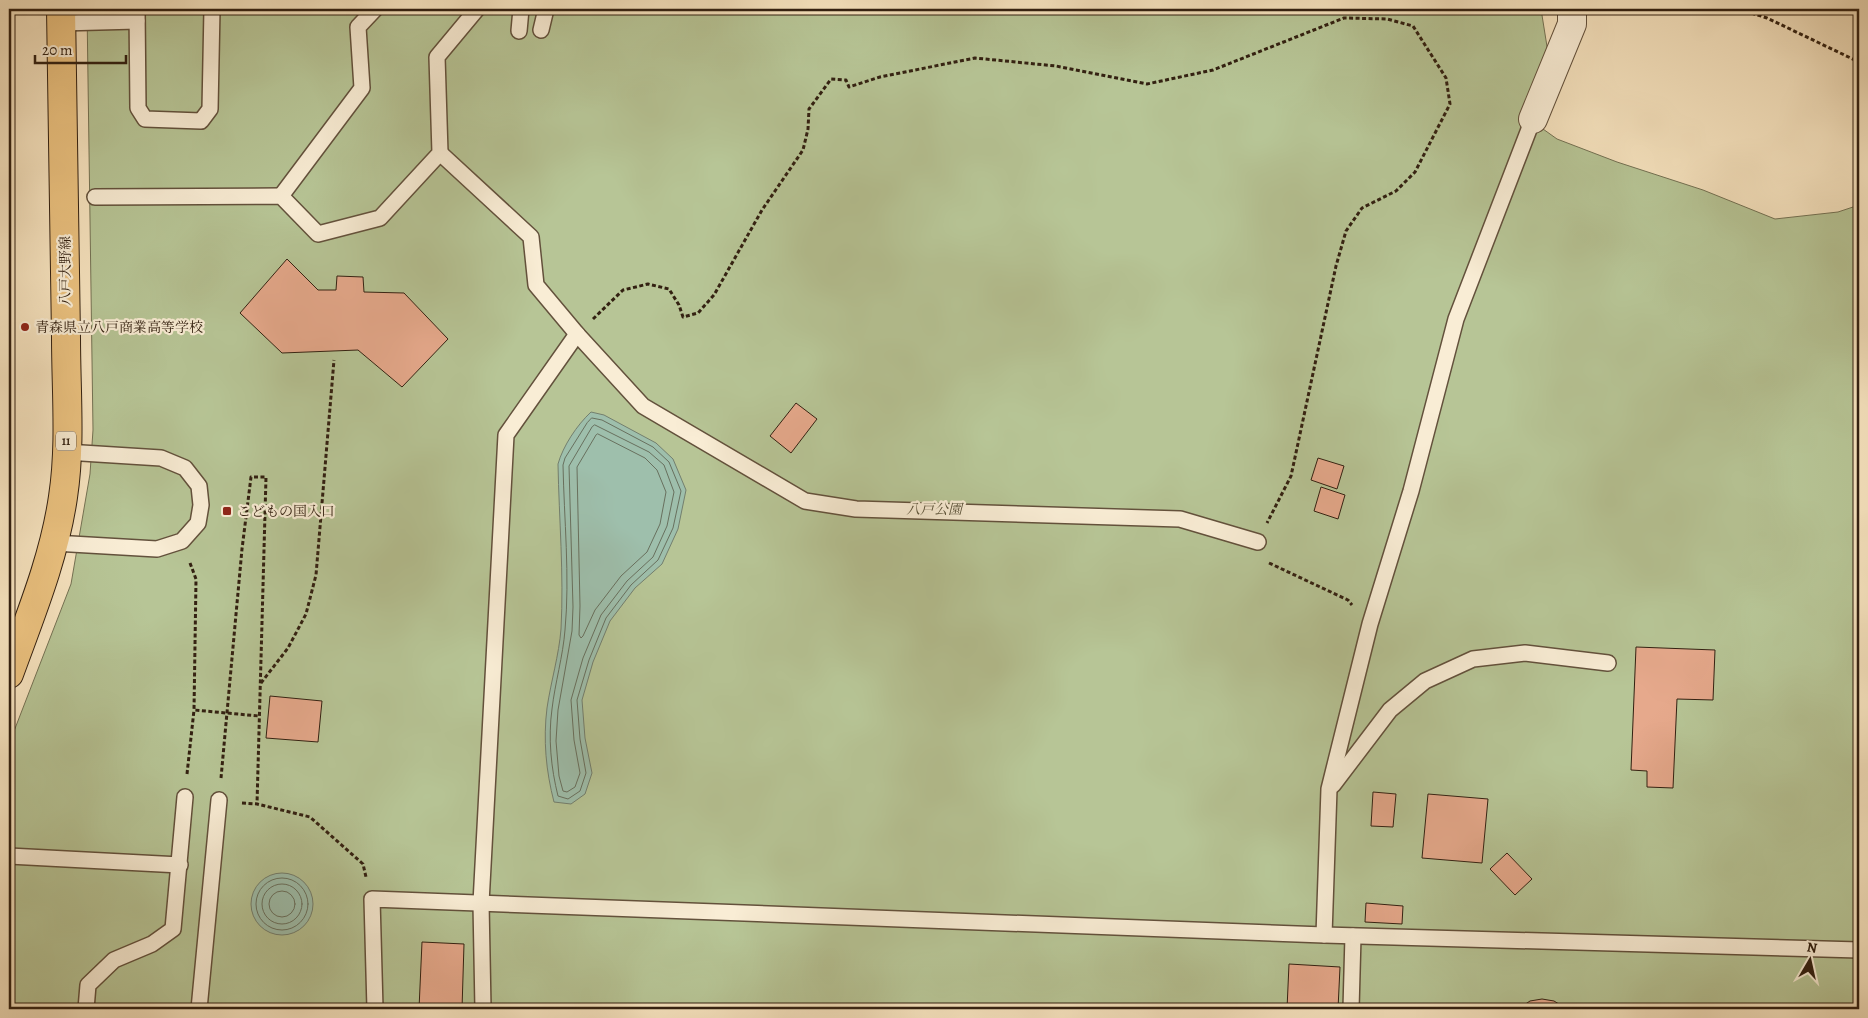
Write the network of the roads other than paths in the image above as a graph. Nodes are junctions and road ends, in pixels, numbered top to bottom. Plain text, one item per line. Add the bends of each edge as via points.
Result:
1 (212, 9) edge
2 (375, 9) edge
3 (477, 9) edge
4 (521, 9) edge
5 (546, 9) edge
6 (1572, 9) edge
7 (137, 15) edge
8 (61, 16) edge
9 (519, 30) dead end
10 (541, 30) dead end
11 (1533, 118) joint
12 (440, 153) junction
13 (281, 196) junction
14 (95, 197) dead end
15 (577, 334) junction
16 (66, 452) junction
17 (54, 542) junction
18 (1258, 542) road end
19 (1608, 664) dead end
20 (9, 674) edge
21 (1329, 789) junction
22 (185, 797) road end
23 (219, 800) road end
24 (9, 856) edge
25 (180, 865) junction
26 (482, 903) junction
27 (1324, 935) junction
28 (1353, 936) junction
29 (1859, 950) edge
30 (86, 1009) edge
31 (199, 1009) edge
32 (374, 1009) edge
33 (483, 1009) edge
34 (1351, 1009) edge

1 - 7 lane via 210,109 201,121 145,118 138,108
2 - 13 lane via 358,27 362,88
3 - 12 lane via 437,57
4 - 9 lane
5 - 10 lane
6 - 11 street via 1572,24
7 - 8 lane
8 - 16 main road, 八戸大野線 / 11
11 - 21 lane via 1456,319 1370,624
12 - 13 lane via 380,218 318,234
12 - 15 lane via 531,237 536,285
13 - 14 lane
15 - 18 lane via 643,406 805,501 856,509 1180,519
15 - 26 lane via 506,435
16 - 17 main road, 八戸大野線 / 11 via 63,496
16 - 17 lane via 161,458 185,468 200,486 201,505 198,523 182,541 157,549
17 - 20 main road, 八戸大野線 / 11
19 - 21 lane via 1525,653 1473,659 1425,681 1390,710
21 - 27 lane
22 - 25 lane
23 - 31 lane
24 - 25 lane
25 - 30 lane via 173,929 152,944 114,960 88,985
26 - 27 lane
26 - 32 lane via 372,899
26 - 33 lane
27 - 28 lane
28 - 29 lane
28 - 34 lane

